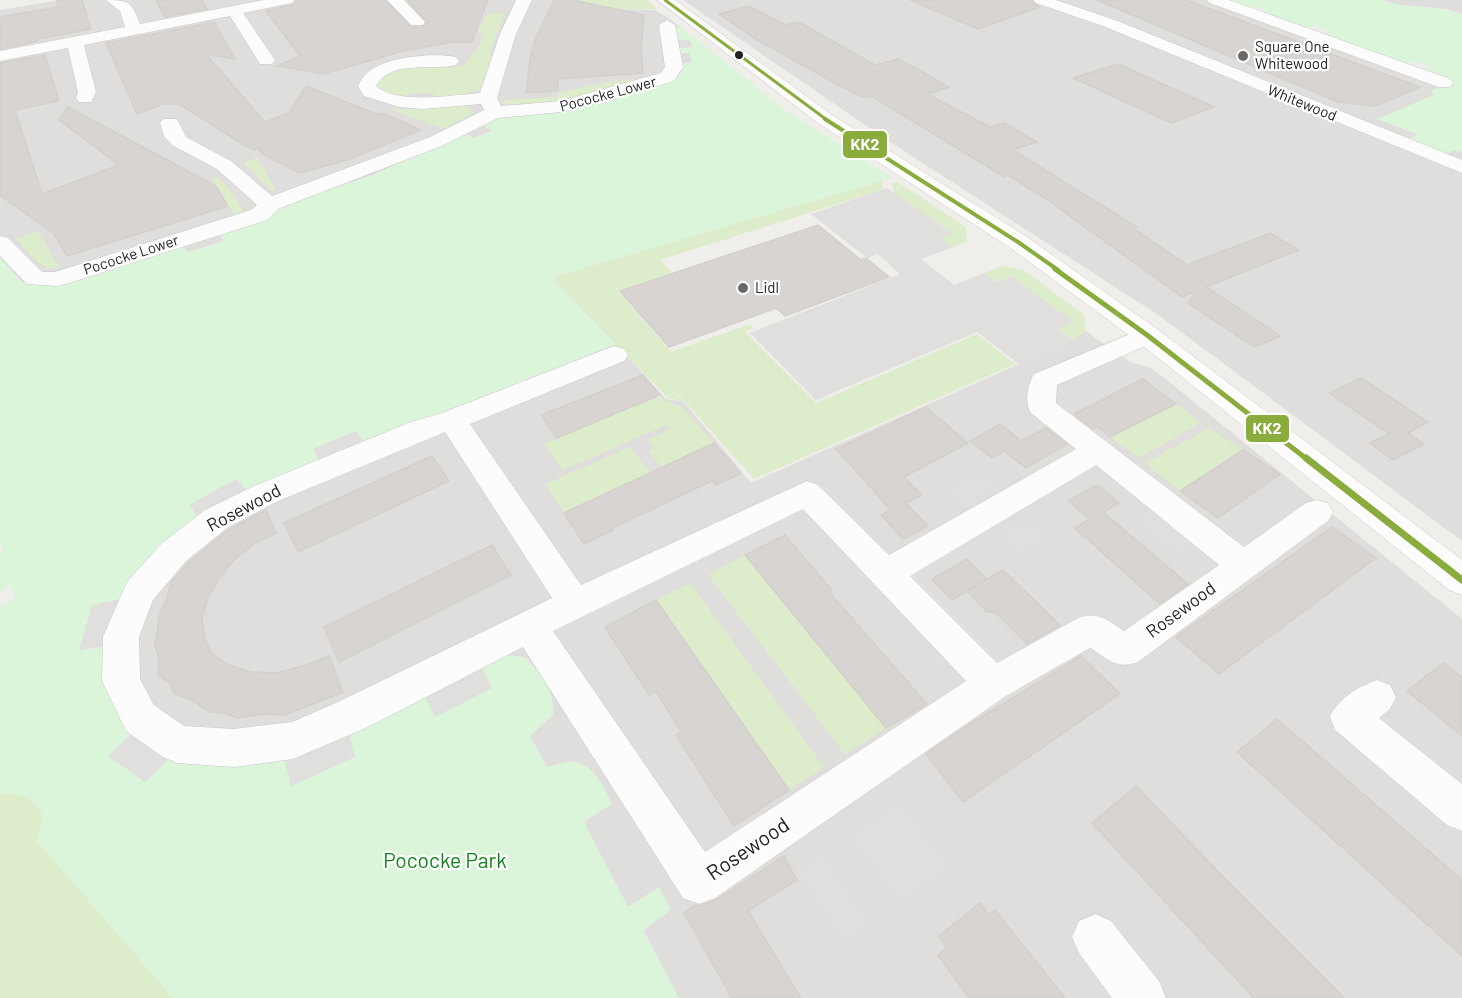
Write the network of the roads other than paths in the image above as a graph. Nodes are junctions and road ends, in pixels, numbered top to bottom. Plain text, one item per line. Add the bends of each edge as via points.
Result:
1 (114, 0) edge
2 (287, 0) edge
3 (395, 0) edge
4 (524, 0) edge
5 (1041, 0) edge
6 (1215, 0) edge
7 (235, 12) junction
8 (666, 13) edge
9 (420, 22) dead end
10 (134, 31) junction
11 (75, 41) junction
12 (0, 56) edge
13 (258, 58) dead end
14 (450, 61) dead end
15 (1444, 83) dead end
16 (92, 93) dead end
17 (491, 105) junction
18 (170, 123) dead end
19 (1462, 166) edge
20 (270, 204) junction
21 (0, 243) edge
22 (1147, 335) junction
23 (615, 355) dead end
24 (452, 420) junction
25 (1097, 451) junction
26 (1317, 512) dead end
27 (1243, 565) junction
28 (885, 574) junction
29 (1462, 580) edge
30 (575, 604) junction
31 (529, 626) junction
32 (993, 684) junction
33 (1377, 697) dead end
34 (1462, 810) edge
35 (1095, 937) dead end
36 (1142, 998) edge

1 - 10 street via 127,9
2 - 7 street
3 - 9 street
4 - 17 street via 508,34
5 - 19 street, Whitewood via 1109,23
6 - 15 street
7 - 10 street
7 - 13 street
8 - 17 street, Pococke Lower via 674,67 668,77 551,109
8 - 22 street via 1018,242
10 - 11 street
11 - 12 street
11 - 16 street
14 - 17 street, Pococke Lower via 418,61 398,66 377,73 367,86 370,92 399,101
17 - 20 street, Pococke Lower via 437,141
18 - 20 street via 179,141 224,165
20 - 21 street, Pococke Lower via 260,215 57,279 36,279
22 - 25 street via 1044,380 1041,406
22 - 29 street
23 - 24 street, Rosewood
24 - 30 street
24 - 31 street, Rosewood via 265,494 216,519 174,552 139,592 124,628 121,681 140,718 177,744 234,748 293,740 352,715
25 - 27 street
25 - 28 street
26 - 27 street, Rosewood
27 - 32 street, Rosewood via 1125,651 1091,629
28 - 30 street, Rosewood via 807,493
28 - 32 street, Rosewood
30 - 31 street, Rosewood
31 - 32 street, Rosewood via 699,882
33 - 34 street via 1349,717
35 - 36 street

